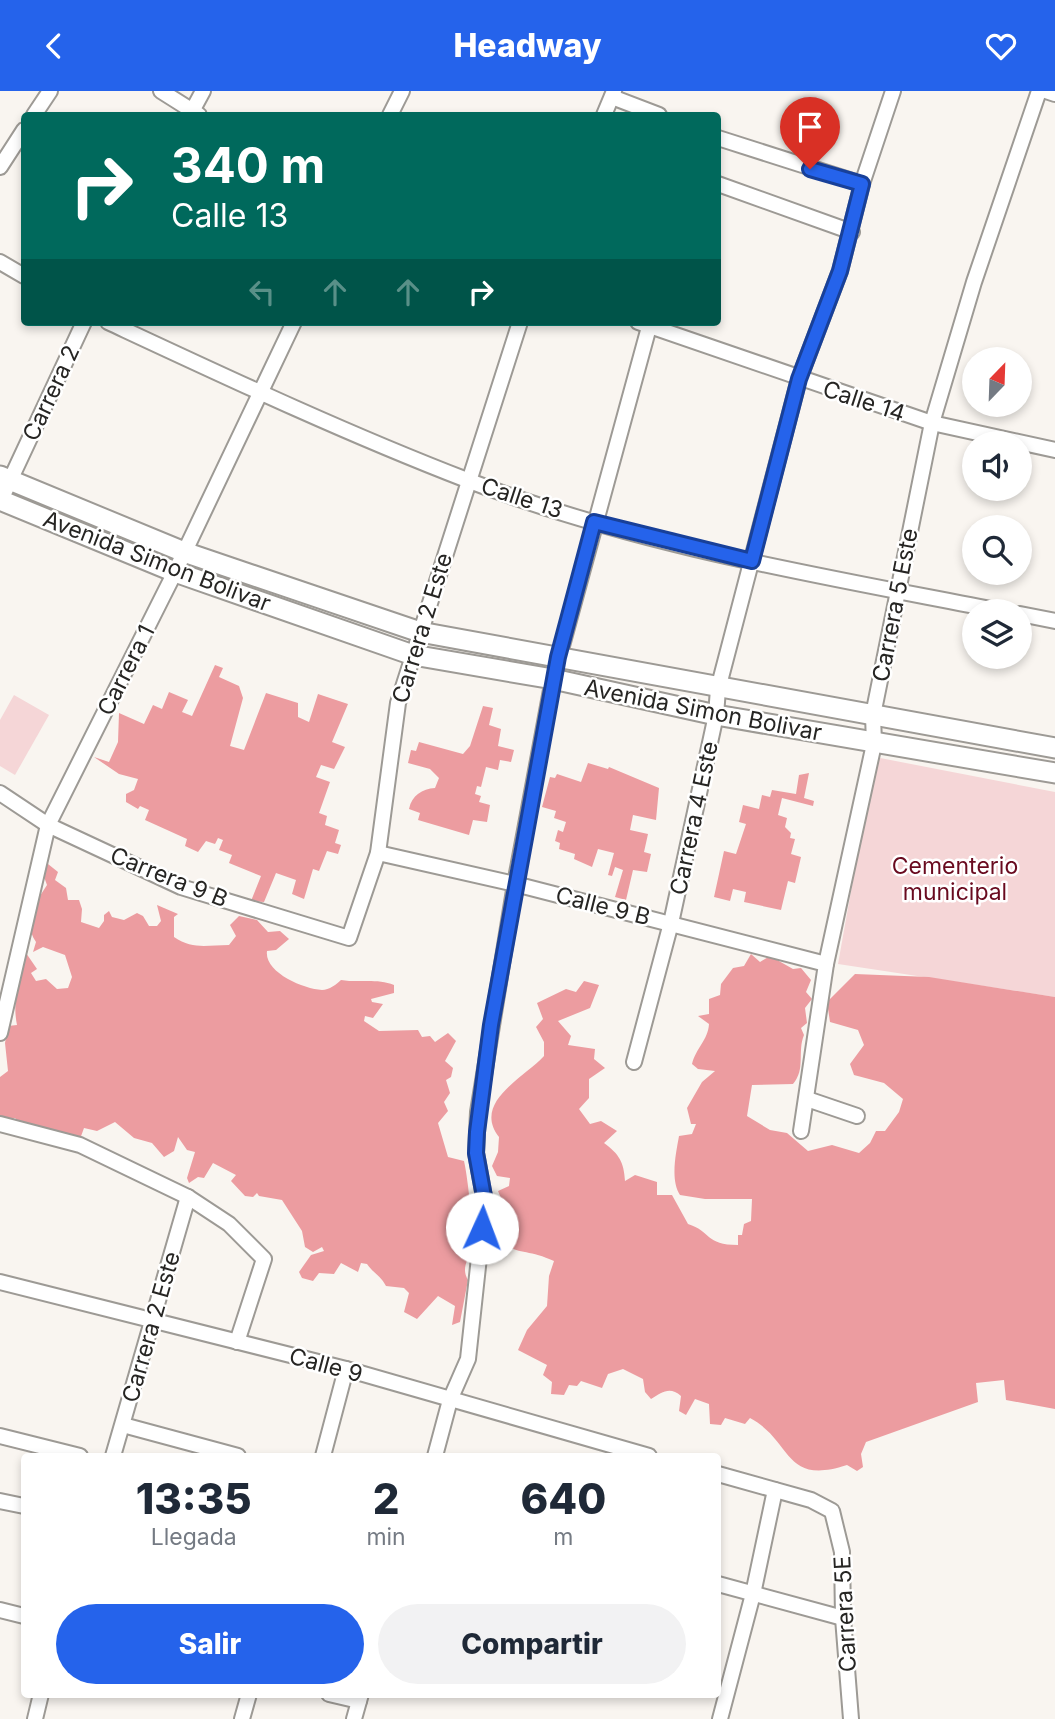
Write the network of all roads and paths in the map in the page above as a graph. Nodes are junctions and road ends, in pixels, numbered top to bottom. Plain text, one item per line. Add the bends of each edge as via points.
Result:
1 (50, 91) edge
2 (161, 91) edge
3 (203, 91) edge
4 (402, 91) edge
5 (893, 91) edge
6 (1039, 91) edge
7 (1046, 91) edge
8 (613, 94) edge
9 (1055, 94) edge
10 (36, 112) edge
11 (191, 112) edge
12 (195, 112) edge
13 (392, 112) edge
14 (605, 112) edge
15 (652, 112) edge
16 (21, 135) edge
17 (721, 139) edge
18 (0, 167) edge
19 (862, 184) junction
20 (721, 185) edge
21 (852, 232) junction
22 (0, 262) edge
23 (21, 274) edge
24 (82, 326) edge
25 (117, 326) edge
26 (292, 326) edge
27 (519, 326) edge
28 (644, 326) edge
29 (647, 326) edge
30 (799, 379) junction
31 (262, 394) junction
32 (932, 423) junction
33 (1055, 450) edge
34 (5, 478) edge
35 (468, 481) junction
36 (0, 501) edge
37 (594, 522) junction
38 (184, 552) junction
39 (752, 561) junction
40 (176, 572) junction
41 (897, 591) junction
42 (962, 604) edge
43 (1032, 616) edge
44 (1055, 621) edge
45 (420, 632) junction
46 (413, 655) junction
47 (558, 657) junction
48 (553, 680) junction
49 (718, 689) junction
50 (716, 715) junction
51 (873, 715) junction
52 (874, 744) junction
53 (1055, 748) edge
54 (1054, 769) edge
55 (0, 793) edge
56 (48, 825) junction
57 (378, 853) junction
58 (515, 884) junction
59 (671, 923) junction
60 (349, 938) joint
61 (827, 964) junction
62 (6, 984) edge
63 (0, 1033) edge
64 (634, 1062) dead end
65 (807, 1099) junction
66 (857, 1116) dead end
67 (0, 1124) edge
68 (801, 1131) dead end
69 (188, 1197) junction
70 (0, 1282) edge
71 (152, 1321) junction
72 (237, 1342) junction
73 (346, 1369) junction
74 (450, 1401) junction
75 (123, 1425) junction
76 (0, 1436) edge
77 (620, 1452) edge
78 (68, 1453) edge
79 (114, 1453) edge
80 (227, 1453) edge
81 (324, 1453) edge
82 (436, 1453) edge
83 (721, 1475) edge
84 (775, 1490) junction
85 (0, 1501) edge
86 (21, 1505) edge
87 (721, 1585) edge
88 (753, 1594) junction
89 (0, 1610) edge
90 (21, 1615) edge
91 (843, 1618) junction
92 (40, 1698) edge
93 (248, 1698) edge
94 (360, 1698) edge
95 (35, 1719) edge
96 (242, 1719) edge
97 (354, 1719) edge
98 (720, 1719) edge
99 (851, 1719) edge

1 - 10 street
2 - 11 street
3 - 12 street
4 - 13 street
5 - 19 street, Carrera 4 Este
6 - 32 street, Carrera 5 Este
7 - 9 street
8 - 14 street
8 - 15 street
16 - 18 street
17 - 19 street
19 - 21 street, Carrera 4 Este
20 - 21 street
21 - 30 street, Carrera 4 Este
22 - 23 street
24 - 34 street, Carrera 2
25 - 31 street, Calle 13
26 - 31 street, Carrera 1
27 - 35 street, Carrera 2 Este
28 - 37 street
29 - 30 street, Calle 14
30 - 32 street, Calle 14
30 - 39 street, Carrera 4 Este
31 - 35 street, Calle 13
31 - 38 street, Carrera 1
32 - 33 street, Calle 14
32 - 41 street, Carrera 5 Este
34 - 36 street, Carrera 2
34 - 38 main road, Avenida Simon Bolivar
35 - 37 street, Calle 13
35 - 45 street, Carrera 2 Este
36 - 40 main road, Avenida Simon Bolivar
37 - 39 street, Calle 13
37 - 47 street
38 - 40 street, Carrera 1
38 - 45 main road, Avenida Simon Bolivar
39 - 41 street, Calle 13
39 - 49 street, Carrera 4 Este
40 - 46 main road, Avenida Simon Bolivar
40 - 56 street, Carrera 1
41 - 42 street, Calle 13
41 - 51 street, Carrera 5 Este
43 - 44 street
45 - 46 street, Carrera 2 Este
45 - 47 main road, Avenida Simon Bolivar
46 - 48 main road, Avenida Simon Bolivar
46 - 57 street, Carrera 2 Este via 398,703
47 - 48 street
47 - 49 main road, Avenida Simon Bolivar
48 - 50 main road, Avenida Simon Bolivar
48 - 58 street
49 - 50 street, Carrera 4 Este
49 - 51 main road, Avenida Simon Bolivar
50 - 52 main road, Avenida Simon Bolivar
50 - 59 street, Carrera 4 Este
51 - 52 street, Carrera 5 Este
51 - 53 main road, Avenida Simon Bolivar
52 - 54 main road, Avenida Simon Bolivar
52 - 61 street, Carrera 5 Este
55 - 56 street, Carrera 9 B
56 - 60 street, Carrera 9 B via 181,887
56 - 62 street, Carrera 1
57 - 58 street, Calle 9 B
57 - 60 street, Carrera 2 Este
58 - 59 street, Calle 9 B
58 - 74 street via 478,1112 476,1153 485,1202 468,1359
59 - 61 street, Calle 9 B
59 - 64 street, Carrera 4 Este
61 - 65 street, Carrera 5 Este
62 - 63 street, Carrera 1
65 - 66 street
65 - 68 street, Carrera 5 Este
67 - 69 street via 80,1145
69 - 71 street, Carrera 2 Este
69 - 72 street via 229,1224 264,1259
70 - 71 street, Calle 9
71 - 72 street, Calle 9
71 - 75 street, Carrera 2 Este
72 - 73 street, Calle 9
73 - 74 street, Calle 9
73 - 81 street
74 - 77 street, Calle 9
74 - 82 street
75 - 79 street, Carrera 2 Este
75 - 80 street
76 - 78 street
83 - 84 street
84 - 88 street
84 - 91 street, Carrera 5E via 832,1511 842,1552
85 - 86 street
87 - 88 street
88 - 91 street
88 - 98 street
89 - 90 street
91 - 99 street, Carrera 5E
92 - 95 street
93 - 96 street
94 - 97 street

